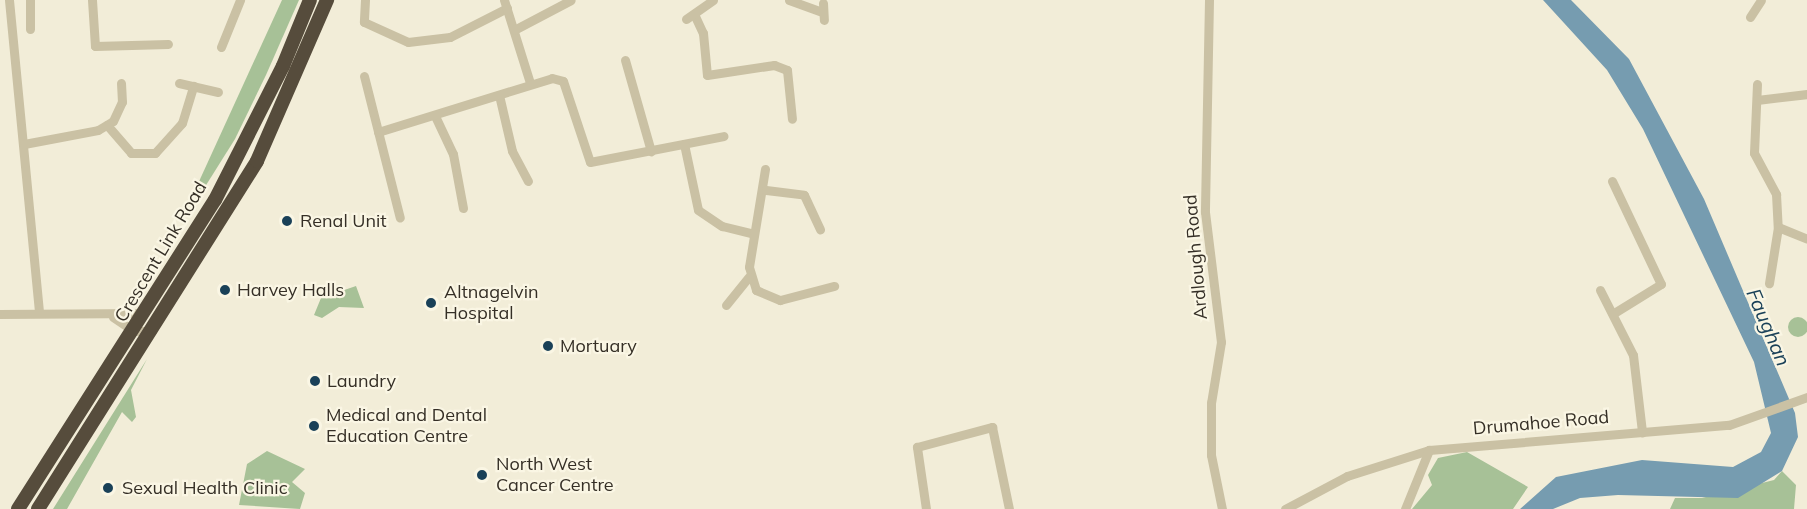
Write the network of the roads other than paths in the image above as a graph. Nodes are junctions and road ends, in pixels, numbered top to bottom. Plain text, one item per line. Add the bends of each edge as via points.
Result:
1 (9, 0) edge
2 (30, 0) edge
3 (92, 0) edge
4 (240, 0) edge
5 (310, 0) edge
6 (327, 0) edge
7 (365, 0) edge
8 (571, 0) edge
9 (713, 0) edge
10 (789, 0) edge
11 (1209, 0) edge
12 (1761, 0) edge
13 (505, 4) edge
14 (822, 11) dead end
15 (1750, 17) dead end
16 (30, 29) dead end
17 (514, 30) junction
18 (168, 44) dead end
19 (221, 46) dead end
20 (625, 60) dead end
21 (364, 76) dead end
22 (121, 82) dead end
23 (179, 83) dead end
24 (530, 83) junction
25 (1757, 84) dead end
26 (193, 86) junction
27 (218, 92) dead end
28 (499, 94) junction
29 (1807, 94) edge
30 (1756, 100) junction
31 (435, 116) junction
32 (792, 119) dead end
33 (107, 124) junction
34 (378, 132) junction
35 (724, 136) dead end
36 (24, 144) junction
37 (684, 144) junction
38 (651, 151) junction
39 (765, 170) dead end
40 (528, 181) dead end
41 (1612, 181) dead end
42 (766, 190) junction
43 (463, 208) dead end
44 (400, 218) dead end
45 (1778, 227) junction
46 (820, 229) dead end
47 (754, 234) junction
48 (1807, 238) edge
49 (749, 277) junction
50 (1769, 283) dead end
51 (834, 286) dead end
52 (1600, 290) dead end
53 (726, 305) dead end
54 (39, 310) junction
55 (146, 312) junction
56 (1614, 313) junction
57 (0, 314) edge
58 (113, 317) junction
59 (134, 331) junction
60 (152, 331) junction
61 (1803, 398) edge
62 (1642, 432) junction
63 (1429, 450) junction
64 (18, 509) edge
65 (38, 509) edge
66 (926, 509) edge
67 (1009, 509) edge
68 (1222, 509) edge
69 (1285, 509) edge
70 (1405, 509) edge

1 - 36 street
2 - 16 street
3 - 18 street via 95,46
4 - 19 street
5 - 55 highway, Crescent Link Road via 283,66 214,200
6 - 60 highway, Crescent Link Road via 260,156
7 - 13 street via 364,22 408,42 450,37
8 - 17 street
9 - 32 street via 690,17 703,33 707,75 774,65 787,70
10 - 14 street
11 - 68 street, Ardlough Road via 1205,212 1221,342 1211,403 1211,455
12 - 15 street
13 - 17 street
17 - 24 street
20 - 38 street
21 - 34 street
22 - 33 street via 122,102
23 - 26 street
24 - 28 street
24 - 38 street via 563,81 590,162
25 - 30 street
26 - 27 street
26 - 33 street via 182,123 155,153 131,153
28 - 31 street
28 - 40 street via 512,151
29 - 30 street
30 - 45 street via 1754,153 1776,194
31 - 34 street
31 - 43 street via 453,154
33 - 36 street
34 - 44 street
35 - 37 street
36 - 54 street
37 - 38 street
37 - 47 street via 698,210 722,226
39 - 42 street
41 - 56 street via 1661,284
42 - 46 street via 804,195
42 - 47 street
45 - 48 street
45 - 50 street
47 - 49 street
49 - 51 street via 756,290 780,300
49 - 53 street
52 - 56 street
54 - 57 street
54 - 58 street
55 - 58 street
55 - 59 highway, Crescent Link Road
56 - 62 street via 1633,355
58 - 59 street
59 - 60 street
59 - 64 highway, Crescent Link Road
60 - 65 highway, Crescent Link Road
61 - 62 street, Drumahoe Road via 1729,425
62 - 63 street, Drumahoe Road
63 - 69 street, Drumahoe Road via 1347,476
63 - 70 street
66 - 67 street via 917,447 992,427

